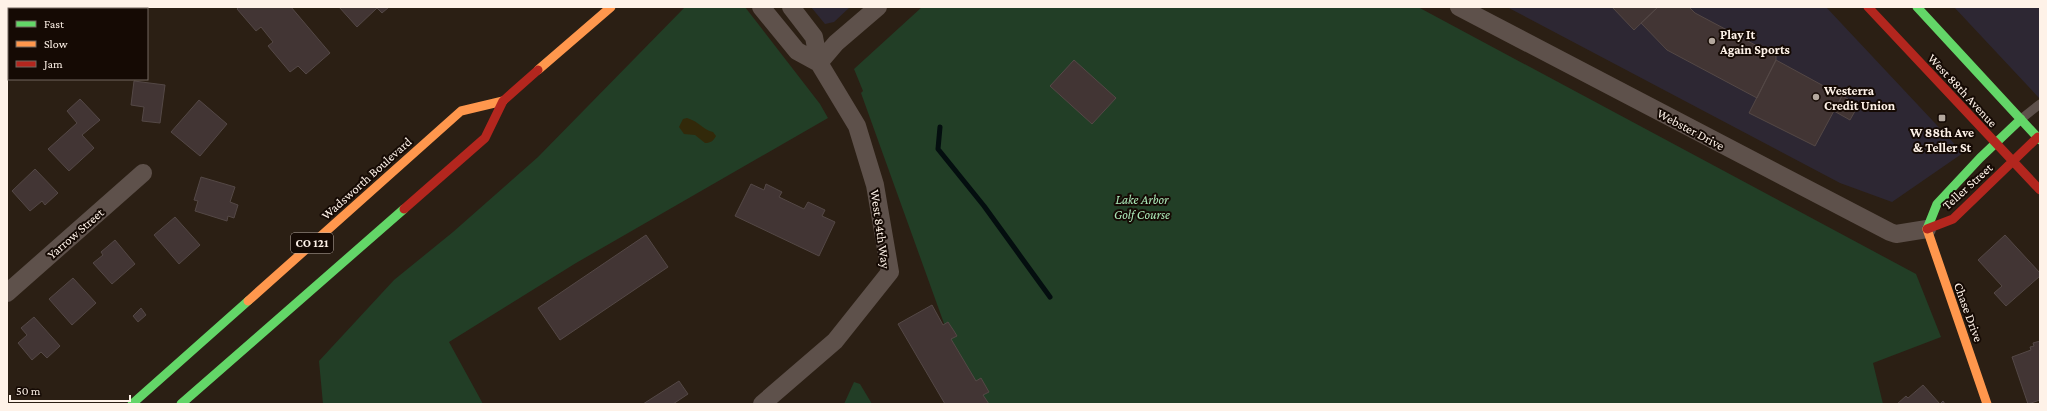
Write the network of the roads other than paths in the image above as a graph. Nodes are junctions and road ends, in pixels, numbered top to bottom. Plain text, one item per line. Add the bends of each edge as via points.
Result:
1 (611, 7) edge
2 (761, 7) edge
3 (790, 7) edge
4 (878, 7) edge
5 (1459, 7) edge
6 (1868, 7) edge
7 (1917, 7) edge
8 (819, 63) junction
9 (503, 101) junction
10 (2040, 104) edge
11 (2021, 119) junction
12 (2039, 137) edge
13 (1995, 144) junction
14 (2012, 162) junction
15 (143, 173) dead end
16 (2040, 190) edge
17 (1927, 229) junction
18 (7, 293) edge
19 (132, 404) edge
20 (181, 404) edge
21 (762, 404) edge
22 (1987, 404) edge

1 - 9 main road, Wadsworth Boulevard / CO 121
2 - 8 street via 797,51
3 - 8 street, West 84th Way via 814,36
4 - 8 street via 836,43
5 - 17 street, Webster Drive via 1890,232 1896,234
6 - 13 main road, West 88th Avenue
7 - 11 main road, West 88th Avenue
8 - 21 street, West 84th Way via 857,126 875,186 890,272 835,341
9 - 19 main road, Wadsworth Boulevard / CO 121 via 461,111
9 - 20 main road, Wadsworth Boulevard / CO 121 via 485,138
10 - 11 lane
11 - 12 main road, West 88th Avenue
11 - 13 main road, Teller Street
12 - 14 main road, Teller Street
13 - 14 main road, West 88th Avenue
13 - 17 main road, Teller Street via 1937,204
14 - 16 main road, West 88th Avenue
14 - 17 main road, Teller Street via 1952,219
15 - 18 street, Yarrow Street
17 - 22 main road, Chase Drive

